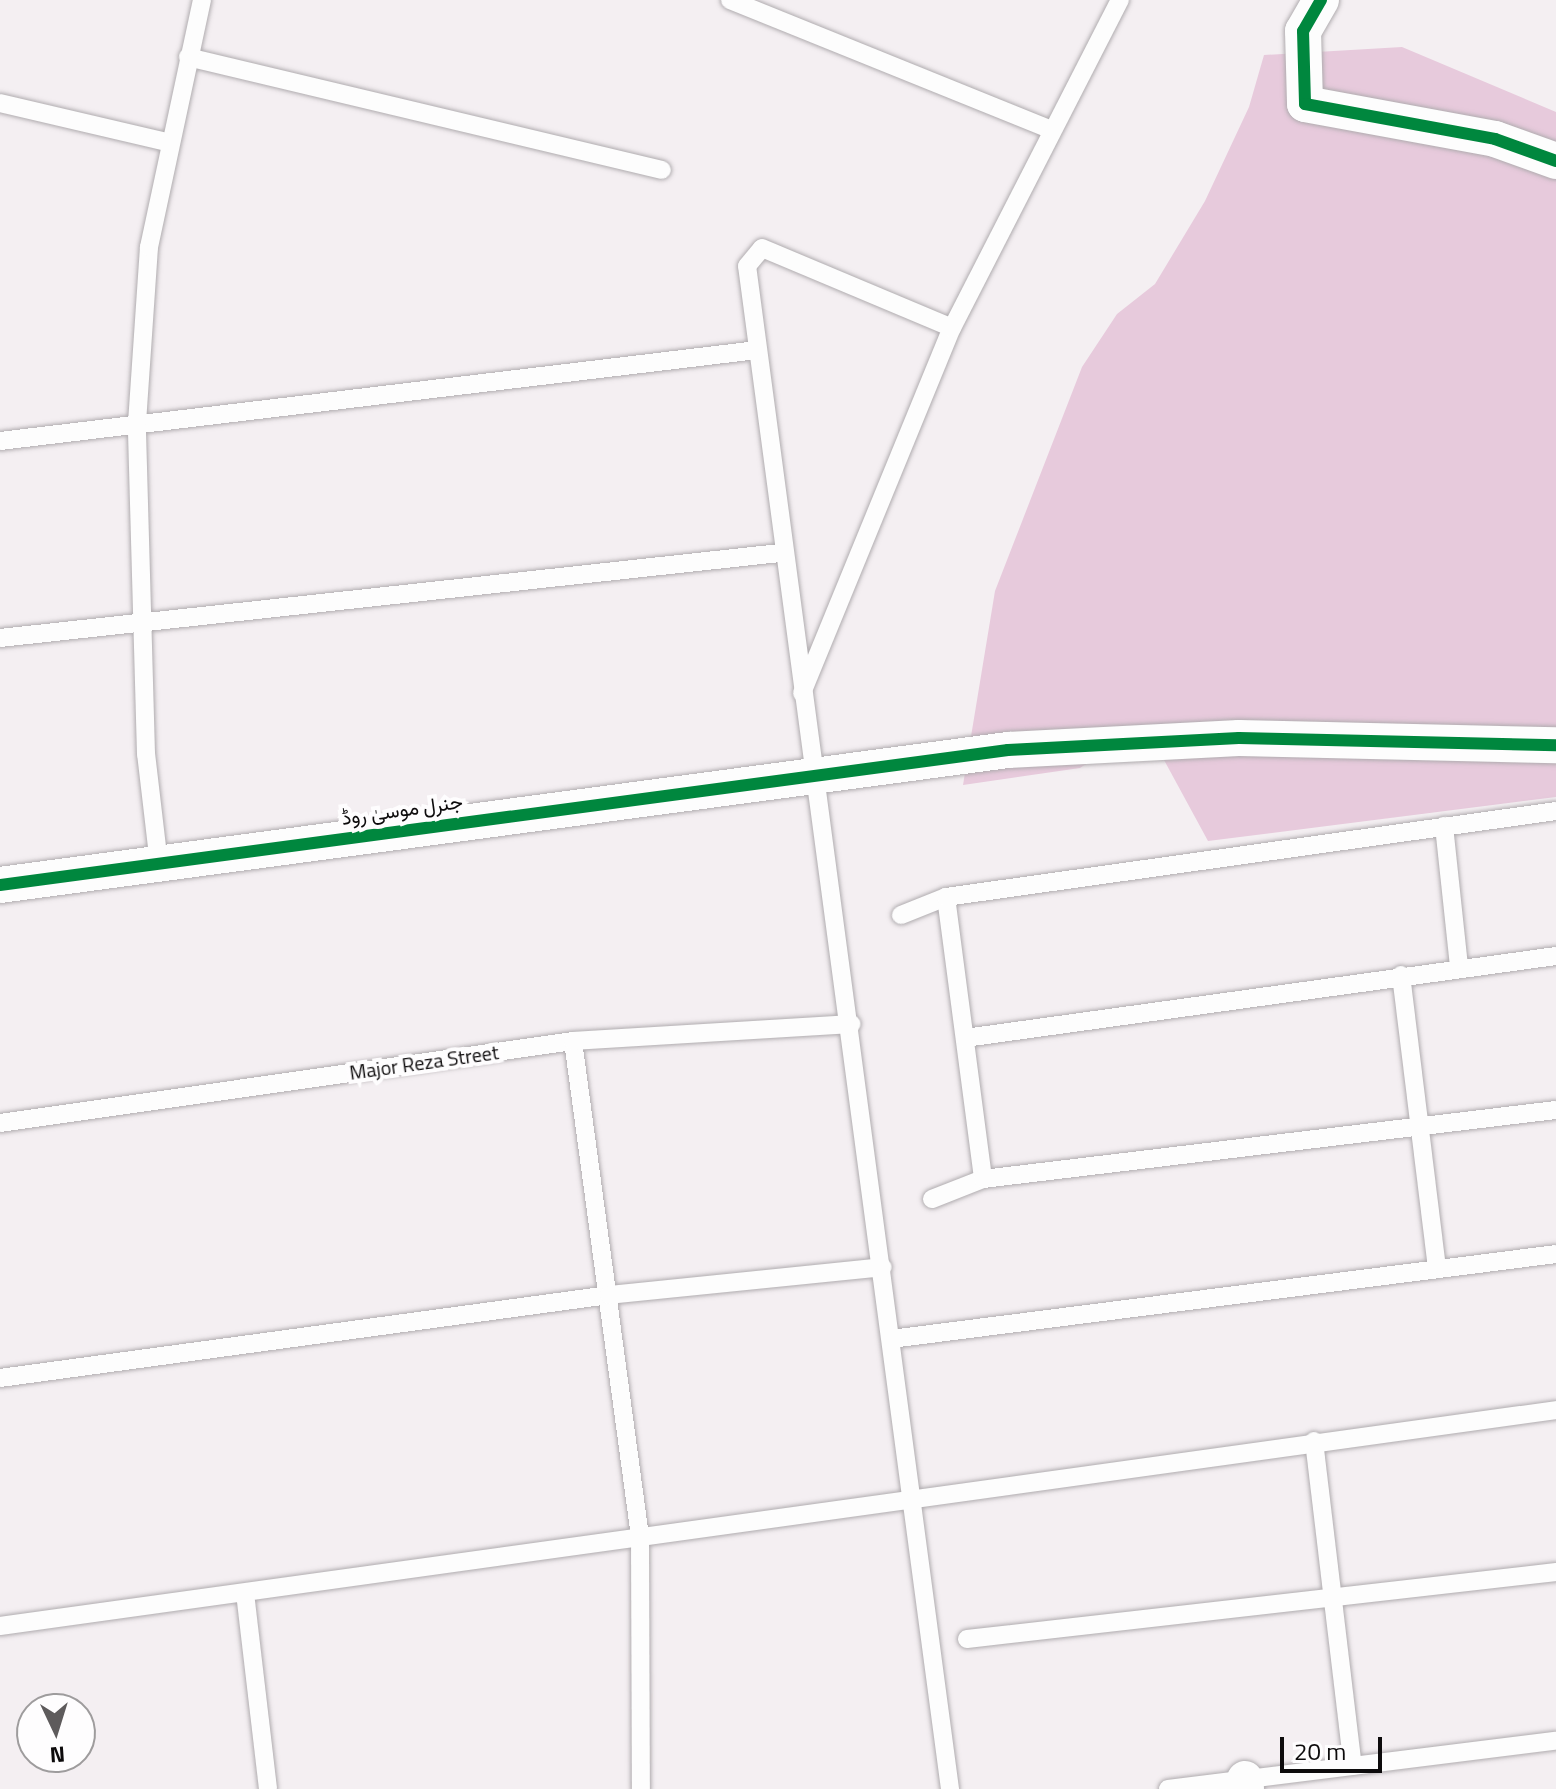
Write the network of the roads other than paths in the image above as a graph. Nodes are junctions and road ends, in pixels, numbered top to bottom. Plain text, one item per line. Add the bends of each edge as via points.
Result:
1 (202, 0) edge
2 (730, 0) edge
3 (1120, 0) edge
4 (1321, 0) edge
5 (188, 57) junction
6 (0, 103) edge
7 (1051, 130) junction
8 (166, 142) junction
9 (1556, 161) edge
10 (662, 170) dead end
11 (952, 328) junction
12 (757, 350) junction
13 (137, 423) junction
14 (0, 441) edge
15 (780, 553) junction
16 (143, 621) junction
17 (0, 638) edge
18 (801, 696) junction
19 (1556, 745) edge
20 (810, 772) junction
21 (1556, 811) edge
22 (1444, 826) junction
23 (159, 864) junction
24 (0, 885) edge
25 (946, 897) junction
26 (901, 915) dead end
27 (1556, 956) edge
28 (1459, 967) junction
29 (1401, 975) junction
30 (851, 1024) junction
31 (965, 1038) junction
32 (573, 1041) junction
33 (1556, 1110) edge
34 (0, 1123) edge
35 (1419, 1124) junction
36 (983, 1179) junction
37 (932, 1199) dead end
38 (1556, 1254) edge
39 (883, 1267) junction
40 (1437, 1269) junction
41 (609, 1295) junction
42 (891, 1339) junction
43 (0, 1378) edge
44 (1556, 1410) edge
45 (1314, 1441) junction
46 (909, 1495) junction
47 (640, 1536) junction
48 (1556, 1572) edge
49 (245, 1593) junction
50 (1330, 1595) junction
51 (0, 1626) edge
52 (967, 1639) dead end
53 (1556, 1741) edge
54 (1353, 1766) junction
55 (1246, 1784) edge
56 (268, 1789) edge
57 (641, 1789) edge
58 (950, 1789) edge
59 (1168, 1789) edge

1 - 5 lane
2 - 7 lane
3 - 7 lane
4 - 9 street via 1303,31 1305,104 1495,139
5 - 8 lane
5 - 10 lane
6 - 8 lane
7 - 11 lane
8 - 13 lane via 149,247
11 - 12 lane via 762,248 747,266
11 - 18 lane
12 - 13 lane
12 - 15 lane
13 - 14 lane
13 - 16 lane
15 - 16 lane
15 - 18 lane
16 - 17 lane
16 - 23 lane
18 - 20 lane
19 - 20 street, جنرل موسیٰ روڈ via 1239,738 1008,750
20 - 23 street, جنرل موسیٰ روڈ
20 - 30 lane
21 - 22 lane
22 - 25 lane
22 - 28 lane
23 - 24 street, جنرل موسیٰ روڈ
25 - 26 lane
25 - 31 lane
27 - 28 lane
28 - 29 lane
29 - 31 lane
29 - 35 lane
30 - 32 lane, Major Reza Street
30 - 39 lane
31 - 36 lane
32 - 34 lane, Major Reza Street
32 - 41 lane
33 - 35 lane
35 - 36 lane
35 - 40 lane
36 - 37 lane
38 - 40 lane
39 - 41 lane
39 - 42 lane
40 - 42 lane
41 - 43 lane
41 - 47 lane
42 - 46 lane
44 - 45 lane
45 - 46 lane
45 - 50 lane
46 - 47 lane
46 - 58 lane
47 - 49 lane
47 - 57 lane
48 - 50 lane
49 - 51 lane
49 - 56 lane
50 - 52 lane
50 - 54 lane
53 - 54 lane
54 - 55 lane
55 - 59 lane

